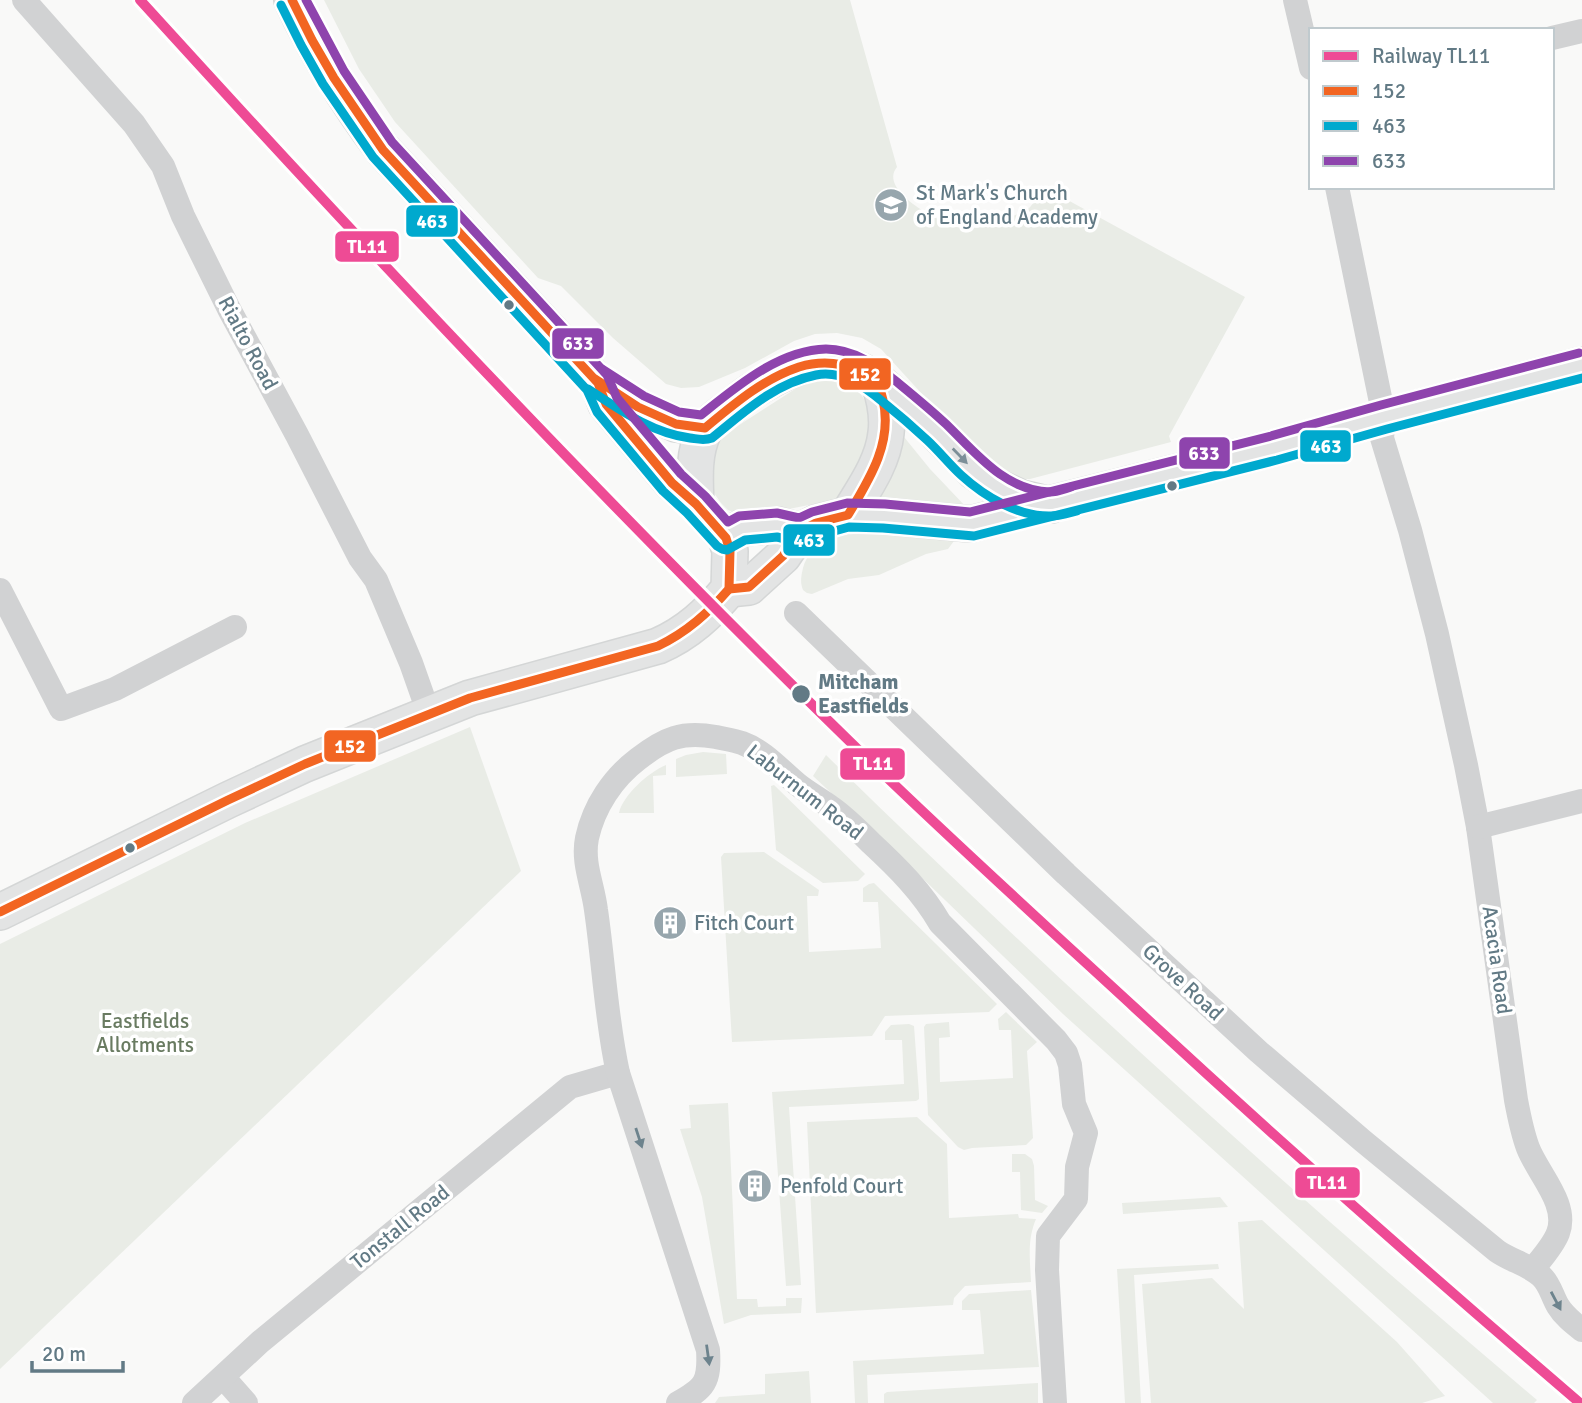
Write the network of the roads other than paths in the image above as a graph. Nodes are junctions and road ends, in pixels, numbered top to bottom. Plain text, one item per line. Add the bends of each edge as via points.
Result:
1 (24, 0) edge
2 (292, 0) edge
3 (1295, 0) edge
4 (1582, 31) edge
5 (1554, 38) edge
6 (1309, 60) edge
7 (1337, 189) edge
8 (1582, 365) edge
9 (873, 377) junction
10 (598, 383) junction
11 (1384, 417) junction
12 (705, 428) junction
13 (696, 504) junction
14 (1051, 505) junction
15 (848, 515) junction
16 (800, 531) junction
17 (726, 538) junction
18 (729, 589) junction
19 (0, 590) edge
20 (796, 613) dead end
21 (235, 627) dead end
22 (429, 714) junction
23 (1582, 801) edge
24 (1478, 827) junction
25 (0, 912) edge
26 (618, 1073) junction
27 (1570, 1234) edge
28 (1533, 1269) junction
29 (1582, 1330) edge
30 (223, 1377) junction
31 (688, 1397) edge
32 (194, 1403) edge
33 (246, 1403) edge
34 (1055, 1403) edge

1 - 22 street, Rialto Road via 134,124 163,166 229,309 360,558 376,580
2 - 10 street via 328,69 383,150
3 - 6 street
4 - 5 street
7 - 11 street, Acacia Road
8 - 11 street
9 - 12 street via 848,365 816,362 742,398
9 -> 14 street via 974,471 1021,498
9 - 15 street via 885,403 887,433 874,472
10 - 12 street via 676,424
10 - 13 street via 606,404
11 - 14 street
11 - 24 street, Acacia Road via 1382,438 1437,634
12 - 13 street via 694,475
13 - 17 street
14 - 15 street via 971,524
15 - 16 street
16 - 17 street via 778,525 741,528
16 - 18 street via 783,556 749,587
17 - 18 street
18 - 22 street via 703,618 659,646 470,698
19 - 21 street via 61,709 115,689
20 - 28 street, Grove Road via 1066,874 1259,1052 1504,1257
22 - 25 street via 297,768
23 - 24 street
24 - 27 street, Acacia Road via 1518,1113 1530,1152
26 - 30 street, Tonstall Road via 570,1087
26 -> 31 street, Laburnum Road via 708,1350 709,1371
26 - 34 street, Laburnum Road via 592,886 586,871 593,818 629,766 667,740 704,735 738,741 767,757 833,808 903,873 940,923 1066,1053 1074,1104 1086,1133 1077,1167 1076,1199 1048,1236
27 - 28 street, Acacia Road
28 -> 29 street, Grove Road via 1547,1282 1564,1314
30 - 32 street, Tonstall Road
30 - 33 street

